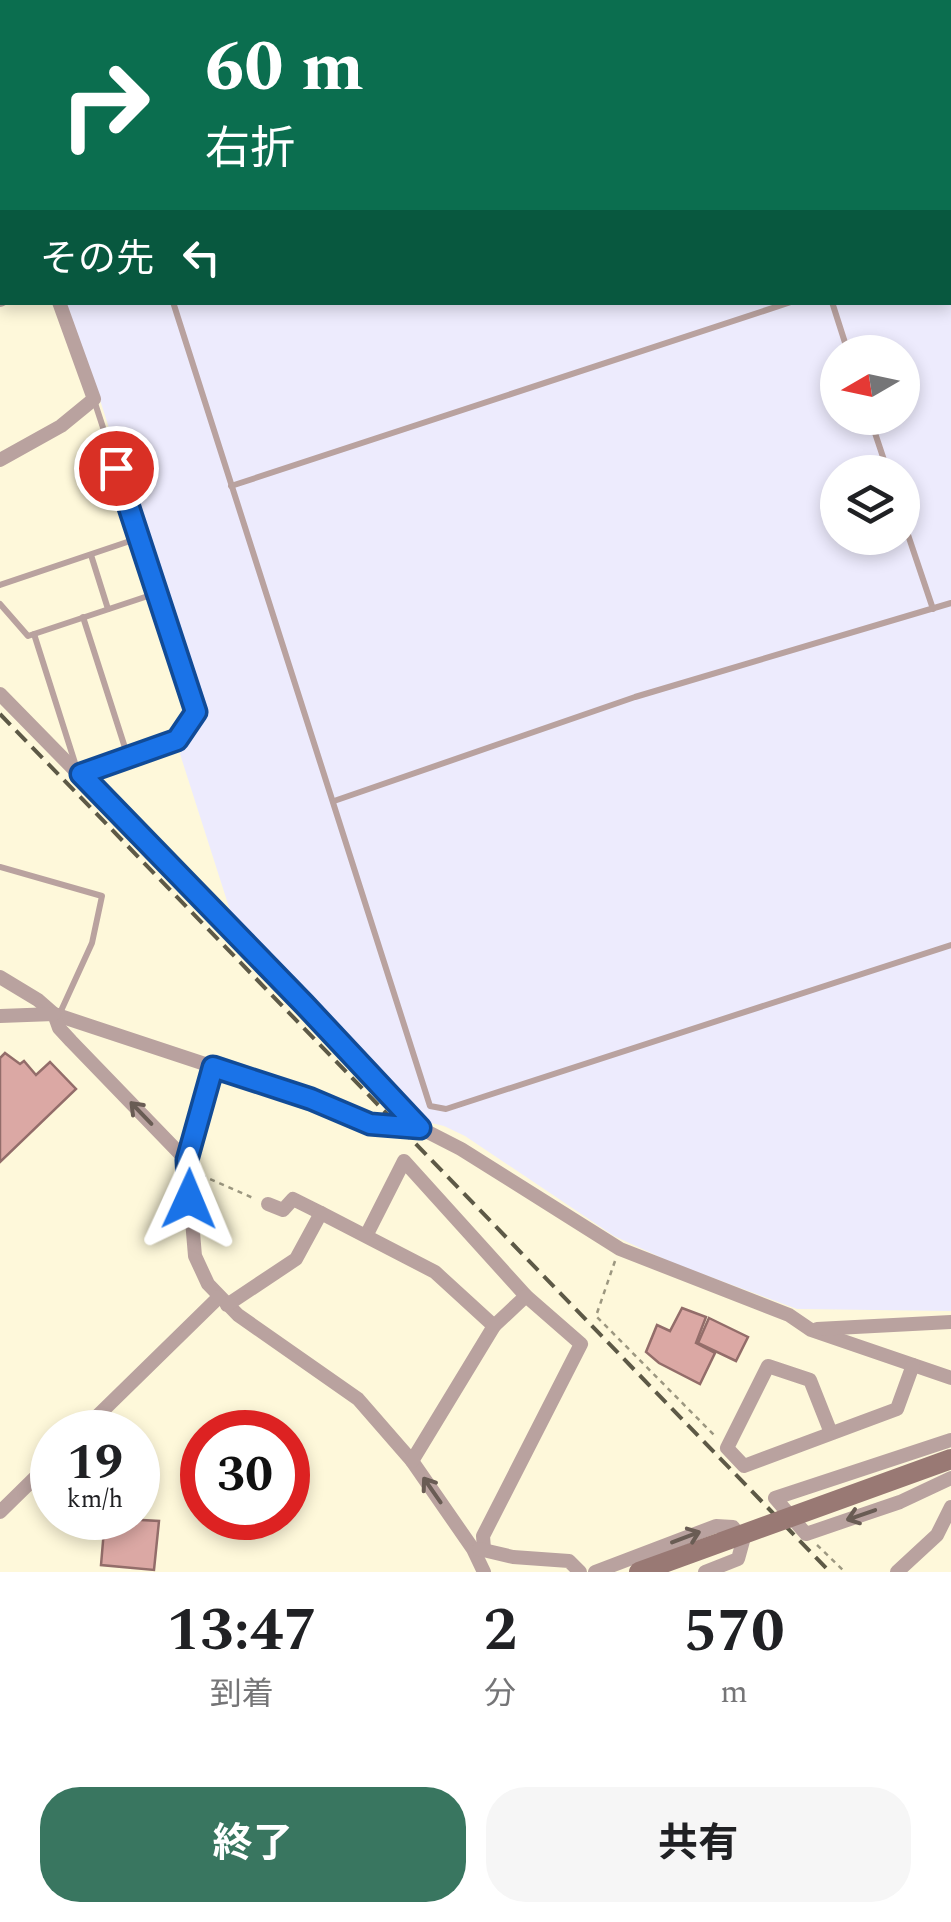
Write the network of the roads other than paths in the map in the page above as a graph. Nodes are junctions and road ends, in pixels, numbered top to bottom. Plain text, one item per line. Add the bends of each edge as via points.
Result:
1 (59, 305) edge
2 (174, 305) edge
3 (782, 305) edge
4 (833, 305) edge
5 (843, 335) edge
6 (94, 398) junction
7 (0, 460) edge
8 (230, 486) junction
9 (140, 538) junction
10 (90, 555) junction
11 (915, 555) edge
12 (0, 586) edge
13 (157, 593) junction
14 (951, 602) edge
15 (0, 604) edge
16 (933, 608) junction
17 (108, 610) junction
18 (83, 618) junction
19 (34, 634) junction
20 (0, 694) edge
21 (128, 757) junction
22 (79, 773) junction
23 (334, 801) junction
24 (0, 867) edge
25 (951, 945) edge
26 (0, 977) edge
27 (54, 1014) junction
28 (0, 1016) edge
29 (213, 1067) junction
30 (420, 1128) junction
31 (187, 1164) junction
32 (268, 1204) road end
33 (321, 1213) junction
34 (366, 1234) junction
35 (526, 1296) junction
36 (223, 1301) junction
37 (951, 1322) edge
38 (494, 1326) junction
39 (811, 1330) junction
40 (913, 1365) junction
41 (951, 1378) edge
42 (105, 1410) edge
43 (831, 1434) junction
44 (951, 1440) edge
45 (951, 1459) edge
46 (412, 1461) junction
47 (951, 1478) edge
48 (30, 1483) edge
49 (951, 1506) edge
50 (0, 1512) edge
51 (479, 1549) junction
52 (484, 1572) edge
53 (580, 1572) edge
54 (595, 1572) edge
55 (639, 1572) edge
56 (705, 1572) edge
57 (897, 1572) edge

1 - 6 street
2 - 8 lane
3 - 8 lane
4 - 5 lane
6 - 7 street via 61,426
6 - 9 lane
8 - 23 lane
9 - 10 lane
9 - 13 lane
10 - 12 lane
10 - 17 lane
11 - 16 lane
13 - 17 lane
13 - 21 lane via 196,712 177,740
14 - 16 lane
15 - 19 lane via 28,636
16 - 23 lane via 635,697
17 - 18 lane
18 - 19 lane
18 - 21 lane
19 - 22 lane
20 - 22 street
21 - 22 lane
22 - 30 street
23 - 25 lane via 430,1106 446,1109
24 - 27 lane via 102,896 92,943
26 - 27 street
27 - 28 street
27 - 29 street
31 -> 27 street via 59,1028
29 - 30 street via 370,1124
29 - 31 lane
30 - 39 street via 620,1248 789,1315
31 - 36 street via 195,1256
32 - 33 street via 284,1210 293,1200
33 - 34 street
33 - 36 street via 296,1259
34 - 35 street via 404,1162
34 - 38 street via 435,1272
35 - 38 street
35 - 51 street via 580,1344
36 - 42 street
36 - 46 street via 358,1400
37 - 39 street
38 - 46 street
39 - 40 street
40 - 41 street
40 - 43 street via 897,1409
43 - 43 street via 744,1466 727,1448 768,1366 810,1380
47 -> 44 street via 806,1534 775,1498
45 - 55 street, bridge
51 -> 46 street
48 - 50 street
49 - 57 street via 937,1535
51 - 52 street
51 - 53 street via 569,1561
54 -> 56 street via 716,1526 733,1528 743,1541 738,1560

